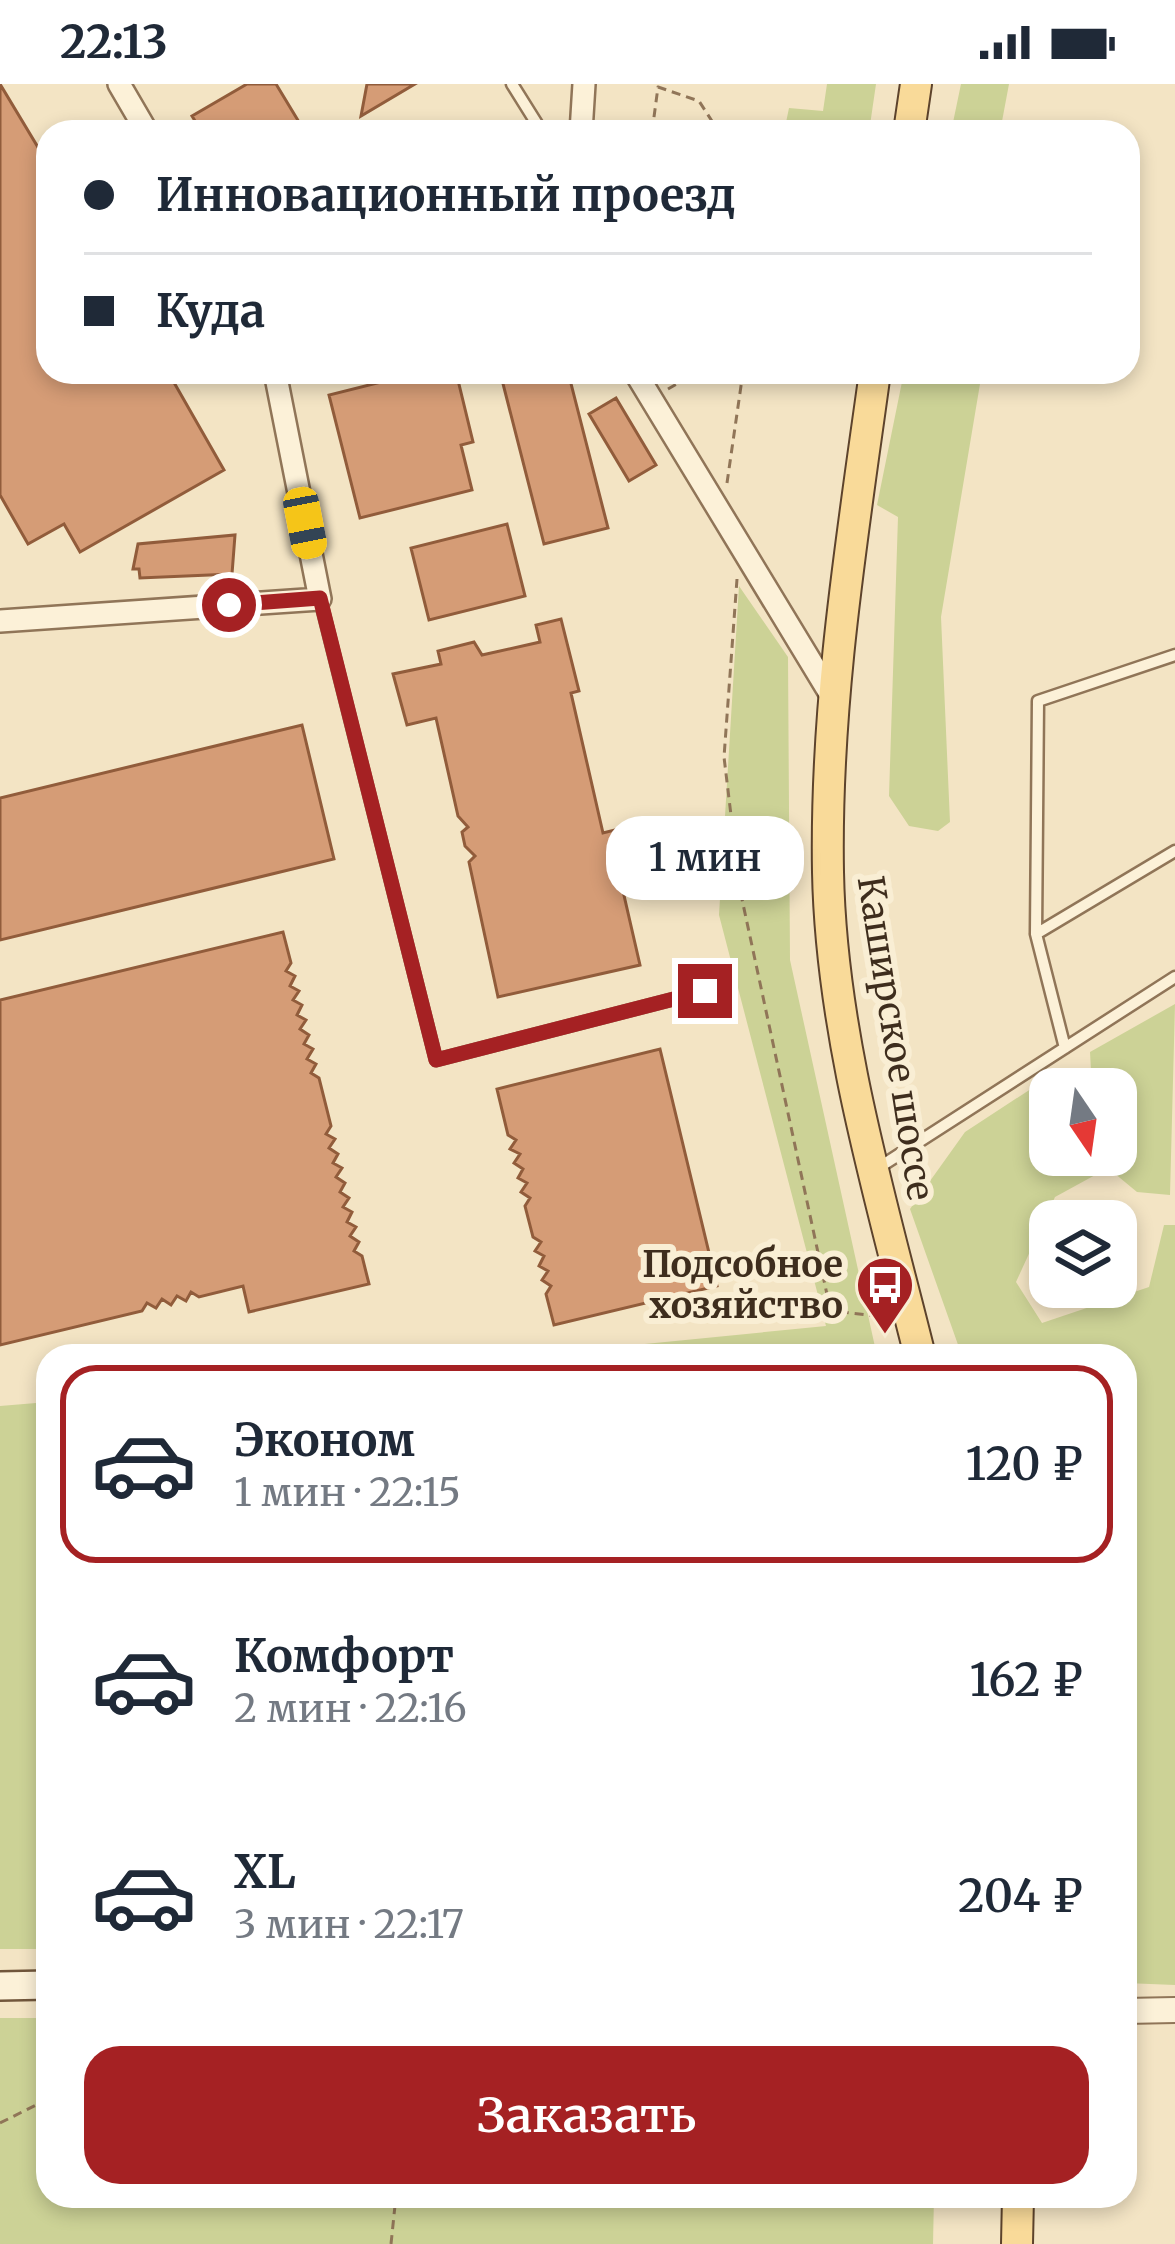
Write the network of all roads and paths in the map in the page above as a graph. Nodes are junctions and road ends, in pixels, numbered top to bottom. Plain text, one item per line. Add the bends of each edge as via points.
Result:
1 (119, 84) edge
2 (512, 84) edge
3 (584, 84) edge
4 (916, 84) edge
5 (140, 120) edge
6 (534, 120) edge
7 (582, 120) edge
8 (654, 120) edge
9 (712, 120) edge
10 (911, 120) edge
11 (277, 384) edge
12 (642, 384) edge
13 (677, 384) edge
14 (740, 384) edge
15 (873, 384) edge
16 (651, 399) junction
17 (718, 513) junction
18 (740, 549) junction
19 (320, 598) junction
20 (0, 621) edge
21 (1175, 655) edge
22 (830, 695) junction
23 (1175, 851) edge
24 (1036, 934) junction
25 (1175, 977) edge
26 (705, 991) dead end
27 (1065, 1048) junction
28 (872, 1172) junction
29 (910, 1316) junction
30 (917, 1344) edge
31 (0, 1985) edge
32 (36, 1985) edge
33 (1175, 2010) edge
34 (1137, 2011) edge
35 (36, 2104) edge
36 (0, 2123) edge
37 (395, 2208) edge
38 (1018, 2208) edge
39 (391, 2244) edge
40 (1017, 2244) edge

1 - 5 street
2 - 6 lane
3 - 7 street
4 - 10 main road
8 - 9 path via 658,88 699,100
11 - 19 street
12 - 16 street
13 - 16 path
14 - 17 path
15 - 22 main road, Каширское шоссе
16 - 17 street
17 - 18 street
18 - 22 street
18 - 29 path via 724,757 740,890 813,1232 834,1311
19 - 20 street
19 - 26 lane via 436,1060
21 - 24 lane via 1038,701
22 - 28 main road, Каширское шоссе via 834,950
23 - 24 lane
24 - 27 lane
25 - 27 lane
27 - 28 lane
28 - 29 main road, Каширское шоссе
29 - 30 main road, Каширское шоссе
31 - 32 main road
33 - 34 street
35 - 36 path
37 - 39 path
38 - 40 main road

